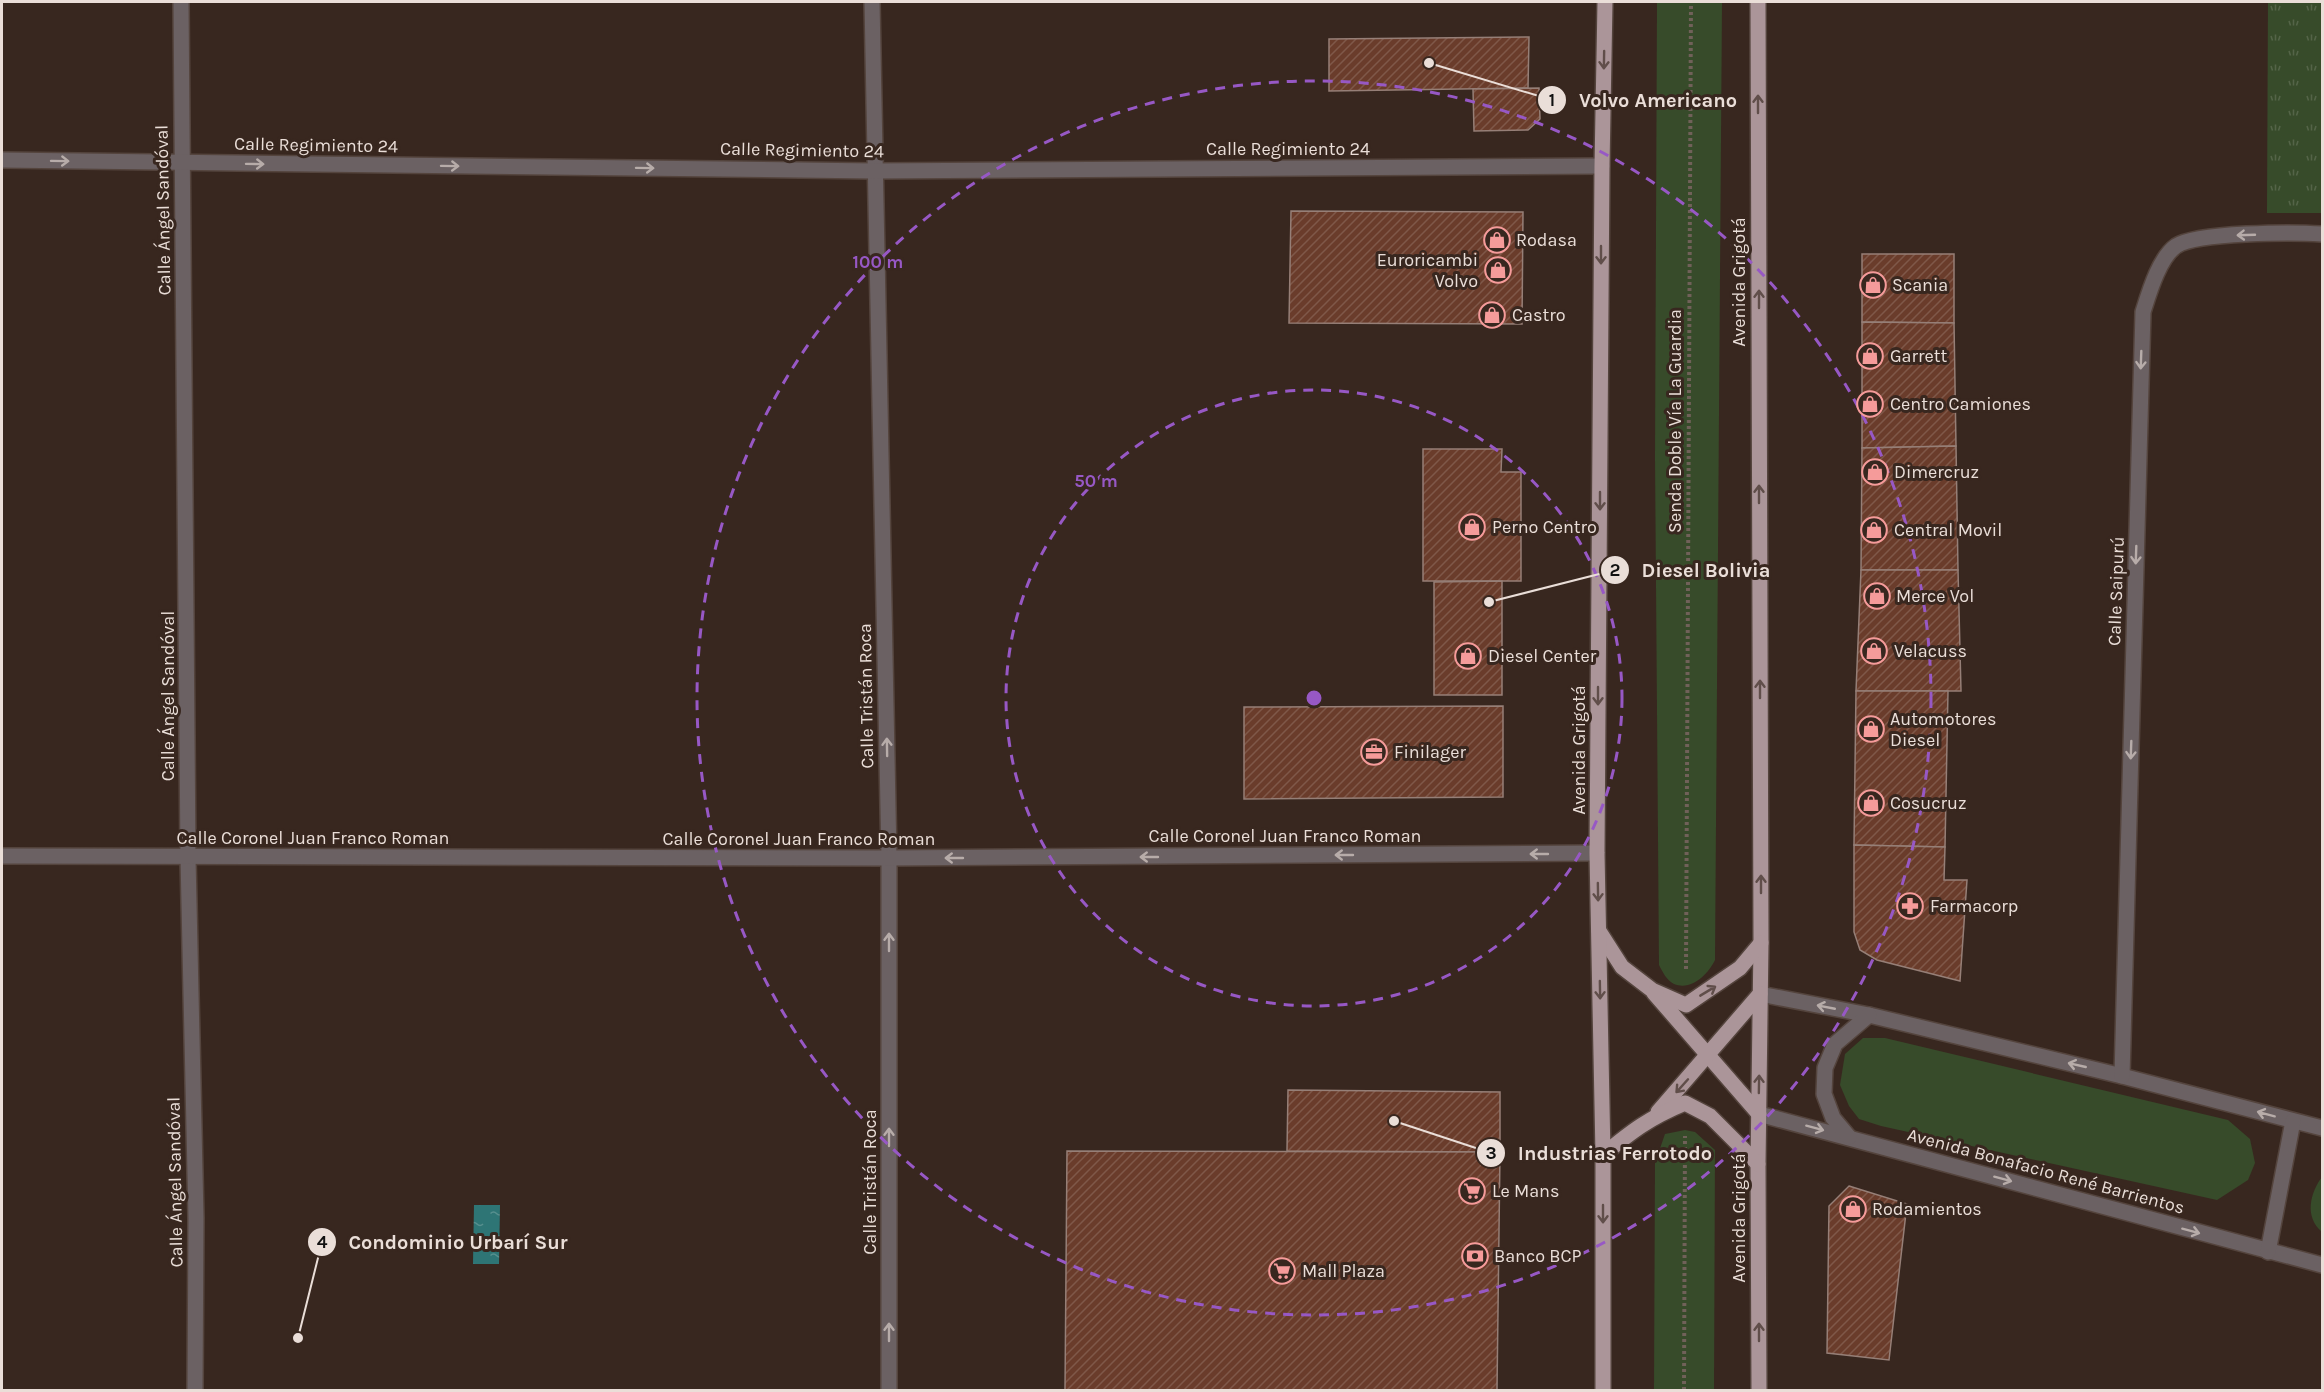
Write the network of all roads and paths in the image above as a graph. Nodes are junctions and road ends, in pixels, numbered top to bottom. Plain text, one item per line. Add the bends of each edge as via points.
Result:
1 (181, 2) edge
2 (872, 2) edge
3 (1605, 2) edge
4 (1691, 2) edge
5 (1758, 2) edge
6 (2, 160) edge
7 (182, 163) junction
8 (1602, 166) junction
9 (874, 171) junction
10 (2322, 234) edge
11 (1597, 853) junction
12 (2, 856) edge
13 (188, 858) junction
14 (889, 858) junction
15 (1599, 931) junction
16 (1761, 943) junction
17 (1686, 973) dead end
18 (1652, 990) junction
19 (1760, 994) junction
20 (1869, 1015) junction
21 (1708, 1055) junction
22 (2122, 1076) junction
23 (1759, 1114) junction
24 (1656, 1115) junction
25 (2293, 1121) junction
26 (2322, 1128) edge
27 (1685, 1130) dead end
28 (1849, 1137) junction
29 (1603, 1155) junction
30 (1758, 1164) junction
31 (2268, 1252) junction
32 (2322, 1265) edge
33 (195, 1390) edge
34 (889, 1390) edge
35 (1603, 1390) edge
36 (1683, 1390) edge
37 (1759, 1390) edge

1 - 7 street, Calle Ángel Sandóval
2 - 9 street, Calle Tristán Roca
3 -> 8 main road, Avenida Grigotá
4 - 17 path, Senda Doble Vía La Guardia
16 -> 5 main road, Avenida Grigotá
6 -> 7 street, Calle Regimiento 24
7 -> 9 street, Calle Regimiento 24
7 - 13 street, Calle Ángel Sandóval
8 - 9 street, Calle Regimiento 24
8 -> 11 main road, Avenida Grigotá
14 -> 9 street, Calle Tristán Roca
10 -> 22 street, Calle Saipurú via 2201,237 2175,246 2157,271 2143,312
11 -> 14 street, Calle Coronel Juan Franco Roman
11 -> 15 main road, Avenida Grigotá
12 - 13 street, Calle Coronel Juan Franco Roman
13 - 14 street, Calle Coronel Juan Franco Roman
13 - 33 street, Calle Ángel Sandóval via 196,1218
34 -> 14 street, Calle Tristán Roca
15 - 18 main road via 1622,967
15 -> 29 main road, Avenida Grigotá
18 -> 16 main road via 1686,1005 1740,968
16 - 19 main road, Avenida Grigotá
18 - 21 main road
20 -> 19 street
19 - 21 main road
23 -> 19 main road, Avenida Grigotá
22 -> 20 street
20 - 28 street via 1836,1044 1825,1068 1824,1094 1833,1118
21 - 23 main road
21 -> 24 main road
25 -> 22 street
23 -> 28 street, Avenida Bonafacio René Barrientos
23 - 30 main road, Avenida Grigotá
24 - 29 main road
24 - 30 main road via 1685,1103 1710,1116
25 - 26 street
25 - 31 street
27 - 36 path
28 -> 31 street, Avenida Bonafacio René Barrientos
29 -> 35 main road, Avenida Grigotá
37 -> 30 main road, Avenida Grigotá
31 - 32 street, Avenida Bonafacio René Barrientos

